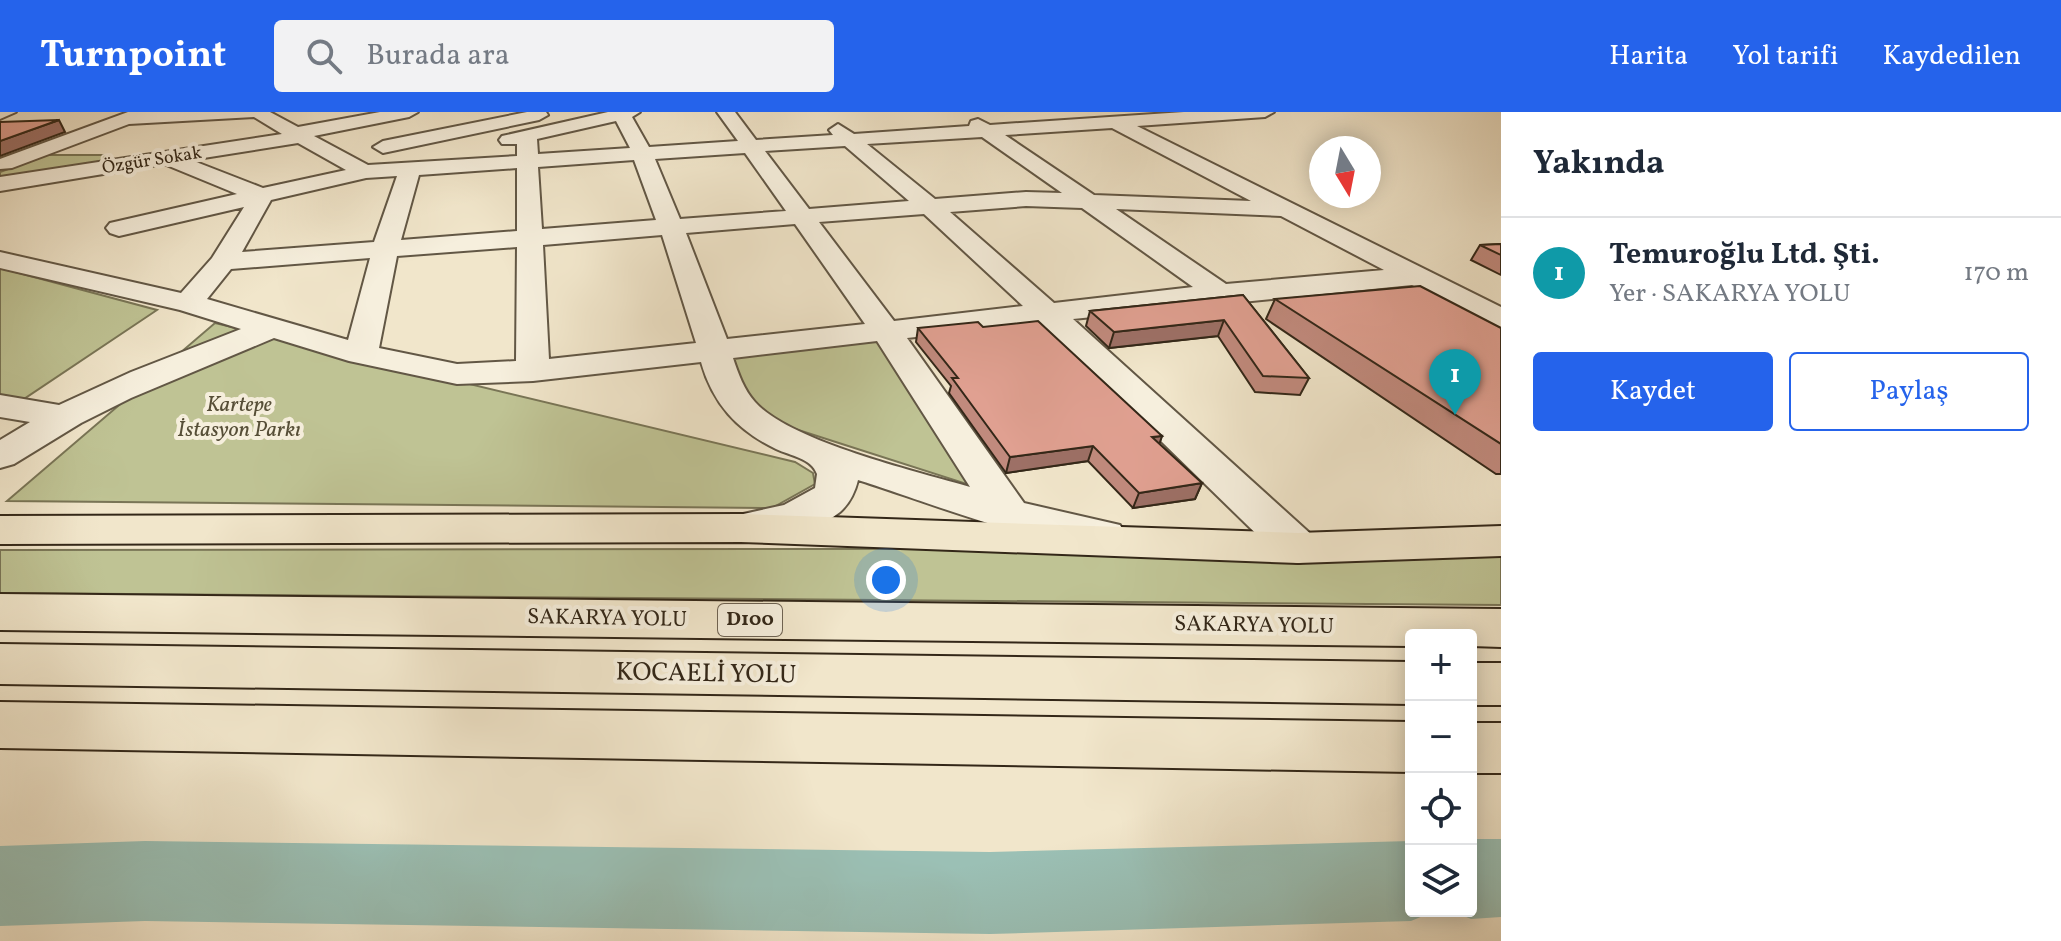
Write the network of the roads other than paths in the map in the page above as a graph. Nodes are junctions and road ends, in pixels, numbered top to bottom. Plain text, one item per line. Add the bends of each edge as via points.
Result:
1 (256, 112) edge
2 (409, 112) edge
3 (553, 112) edge
4 (726, 112) edge
5 (817, 112) edge
6 (959, 112) edge
7 (1265, 112) edge
8 (625, 113) edge
9 (1104, 116) edge
10 (130, 118) edge
11 (59, 124) edge
12 (985, 130) junction
13 (300, 134) junction
14 (850, 139) junction
15 (749, 145) junction
16 (526, 148) junction
17 (642, 153) junction
18 (339, 156) junction
19 (170, 159) junction
20 (0, 166) edge
21 (410, 168) junction
22 (365, 172) junction
23 (0, 184) edge
24 (262, 196) junction
25 (1091, 201) junction
26 (929, 206) junction
27 (1285, 209) junction
28 (805, 217) junction
29 (671, 227) junction
30 (119, 228) dead end
31 (531, 238) junction
32 (385, 250) junction
33 (0, 260) edge
34 (223, 262) junction
35 (1415, 276) junction
36 (1220, 293) junction
37 (188, 303) junction
38 (1046, 313) junction
39 (1501, 319) edge
40 (272, 328) junction
41 (887, 333) junction
42 (714, 352) junction
43 (361, 354) junction
44 (533, 371) junction
45 (0, 406) edge
46 (65, 417) junction
47 (14, 449) edge
48 (835, 460) junction
49 (0, 478) edge
50 (1009, 514) junction
51 (741, 528) junction
52 (0, 530) edge
53 (1501, 541) edge
54 (1146, 544) junction
55 (1298, 548) junction
56 (0, 612) edge
57 (1501, 628) edge
58 (0, 664) edge
59 (1405, 683) edge
60 (1477, 684) edge
61 (1501, 684) edge
62 (0, 725) edge
63 (1405, 747) edge
64 (1477, 748) edge
65 (1501, 748) edge

1 - 10 street
1 - 13 street
2 - 13 street, Özgür Sokak
3 - 18 street
4 - 15 street
5 - 14 street
6 - 12 street
7 - 9 street
8 - 16 street
8 - 17 street
9 - 12 street
9 - 27 street
10 - 11 street
10 - 20 street, Özgür Sokak
12 - 14 street
12 - 25 street
13 - 18 street
13 - 19 street, Özgür Sokak
14 - 15 street
14 - 26 street
15 - 17 street
15 - 28 street
16 - 17 street
16 - 21 street
16 - 22 street
16 - 31 street
17 - 29 street
18 - 22 street
19 - 23 street, Özgür Sokak
19 - 24 street
21 - 22 street
21 - 32 street
22 - 24 street
24 - 30 street
24 - 34 street
25 - 26 street via 1026,199
25 - 27 street
25 - 36 street
26 - 28 street
26 - 38 street
27 - 35 street
28 - 29 street
28 - 41 street
29 - 31 street
29 - 42 street
31 - 32 street
31 - 44 street
32 - 34 street
32 - 43 street
33 - 37 street
34 - 37 street
35 - 36 street
35 - 39 street
36 - 38 street
37 - 40 street
38 - 41 street
38 - 55 street
40 - 43 street
40 - 46 street
41 - 42 street
41 - 50 street
42 - 44 street
42 - 48 street via 729,393 750,418
43 - 44 street via 457,374
45 - 46 street
46 - 47 street
47 - 49 street
48 - 50 street
48 - 51 street via 837,489 832,496 809,512
50 - 54 street
51 - 52 highway
51 - 54 highway
53 - 55 highway
54 - 55 highway
56 - 57 highway, SAKARYA YOLU / D100
58 - 59 highway, KOCAELİ YOLU
60 - 61 highway
62 - 63 highway
64 - 65 highway

